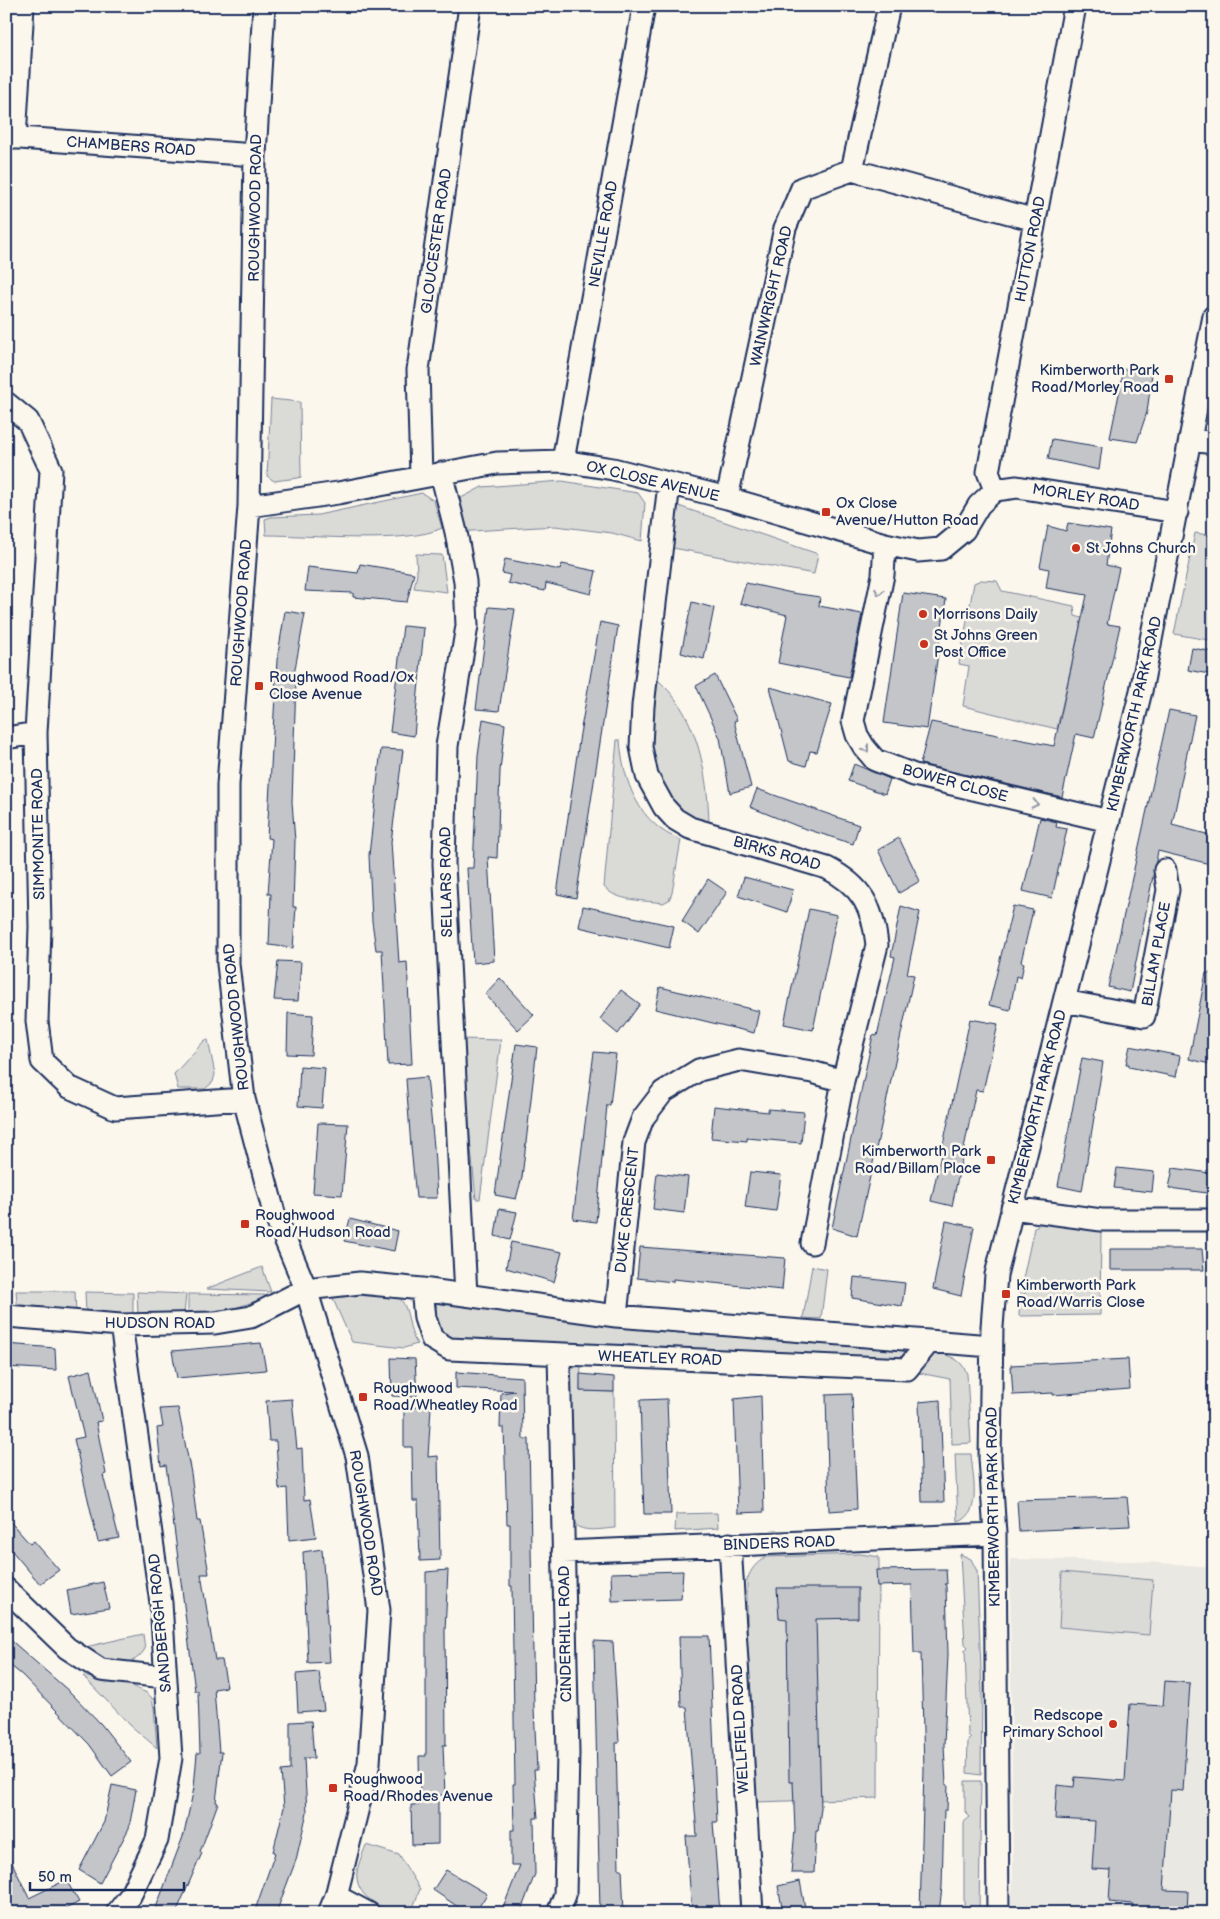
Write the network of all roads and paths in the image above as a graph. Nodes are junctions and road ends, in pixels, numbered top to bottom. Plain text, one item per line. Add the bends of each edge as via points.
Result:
1 (23, 6) edge
2 (264, 6) edge
3 (470, 6) edge
4 (644, 6) edge
5 (889, 6) edge
6 (1075, 6) edge
7 (11, 138) edge
8 (255, 154) junction
9 (852, 170) junction
10 (1035, 220) junction
11 (1214, 316) edge
12 (6, 404) edge
13 (1192, 440) junction
14 (1214, 443) edge
15 (563, 461) junction
16 (431, 474) junction
17 (669, 484) junction
18 (995, 490) junction
19 (727, 498) junction
20 (249, 506) junction
21 (1177, 512) junction
22 (886, 544) junction
23 (36, 733) junction
24 (6, 738) edge
25 (1109, 821) junction
26 (1165, 870) dead end
27 (1064, 1001) junction
28 (843, 1080) junction
29 (244, 1099) junction
30 (1012, 1208) junction
31 (1214, 1220) edge
32 (812, 1243) dead end
33 (306, 1289) junction
34 (422, 1289) junction
35 (466, 1295) junction
36 (6, 1316) edge
37 (616, 1316) junction
38 (121, 1325) junction
39 (929, 1342) junction
40 (991, 1346) junction
41 (559, 1354) junction
42 (995, 1534) junction
43 (730, 1544) junction
44 (563, 1552) junction
45 (6, 1589) edge
46 (165, 1677) junction
47 (333, 1905) edge
48 (117, 1913) edge
49 (368, 1913) edge
50 (558, 1913) edge
51 (752, 1913) edge
52 (998, 1913) edge

1 - 7 street
2 - 8 street, ROUGHWOOD ROAD
3 - 16 street, GLOUCESTER ROAD via 418,370
4 - 15 street, NEVILLE ROAD
5 - 9 street
6 - 10 street, HUTTON ROAD
7 - 8 street, CHAMBERS ROAD
8 - 20 street, ROUGHWOOD ROAD
9 - 10 street
9 - 19 street, WAINWRIGHT ROAD via 802,188 785,228
10 - 18 street, HUTTON ROAD via 988,472
11 - 13 street, KIMBERWORTH PARK ROAD
12 - 23 street, SIMMONITE ROAD via 28,421 50,470
13 - 14 street
13 - 21 street, KIMBERWORTH PARK ROAD
15 - 16 street, OX CLOSE AVENUE via 497,463
15 - 17 street, OX CLOSE AVENUE via 613,469
16 - 20 street, OX CLOSE AVENUE via 338,493
16 - 35 street, SELLARS ROAD via 456,532 467,626 447,746 444,864
17 - 19 street, OX CLOSE AVENUE
17 - 28 street, BIRKS ROAD via 643,706 641,747 647,776 664,807 690,828 828,868 846,878 862,894 874,922 877,945
18 - 21 street, MORLEY ROAD via 1017,487
18 - 22 street, OX CLOSE AVENUE via 978,504 964,530 941,549 918,551
19 - 22 street, OX CLOSE AVENUE
20 - 29 street, ROUGHWOOD ROAD via 228,785 228,964
21 - 25 street, KIMBERWORTH PARK ROAD via 1152,644
22 -> 25 street, BOWER CLOSE via 883,575 853,721 864,747 875,760 914,775
23 - 24 street
23 - 29 street, SIMMONITE ROAD via 40,928 36,1021 42,1062 69,1088 115,1108
25 - 27 street, KIMBERWORTH PARK ROAD
26 - 27 street, BILLAM PLACE via 1168,890 1144,1016
27 - 30 street, KIMBERWORTH PARK ROAD
28 - 32 street, BIRKS ROAD
28 - 37 street, DUKE CRESCENT via 739,1060 699,1070 663,1092 643,1118 634,1142
29 - 33 street, ROUGHWOOD ROAD via 274,1213
30 - 31 street via 1101,1220
30 - 40 street, KIMBERWORTH PARK ROAD via 996,1275
33 - 34 street via 360,1283
33 - 38 street, HUDSON ROAD via 251,1317 215,1323
33 - 47 street, ROUGHWOOD ROAD via 357,1456 379,1610 369,1763
34 - 35 street
34 - 41 street, WHEATLEY ROAD via 425,1318 432,1339 449,1349
35 - 37 street
36 - 38 street, HUDSON ROAD
37 - 39 street
38 - 46 street, SANDBERGH ROAD via 161,1603
39 - 40 street
39 - 41 street, WHEATLEY ROAD via 907,1369
40 - 42 street, KIMBERWORTH PARK ROAD via 990,1458
41 - 44 street, CINDERHILL ROAD
42 - 43 street, BINDERS ROAD
42 - 52 street, KIMBERWORTH PARK ROAD
43 - 44 street, BINDERS ROAD
43 - 51 street, WELLFIELD ROAD
44 - 50 street, CINDERHILL ROAD via 568,1753 565,1895
45 - 46 street via 67,1648 101,1670
46 - 48 street, SANDBERGH ROAD via 171,1758 157,1840 130,1896
47 - 49 street

